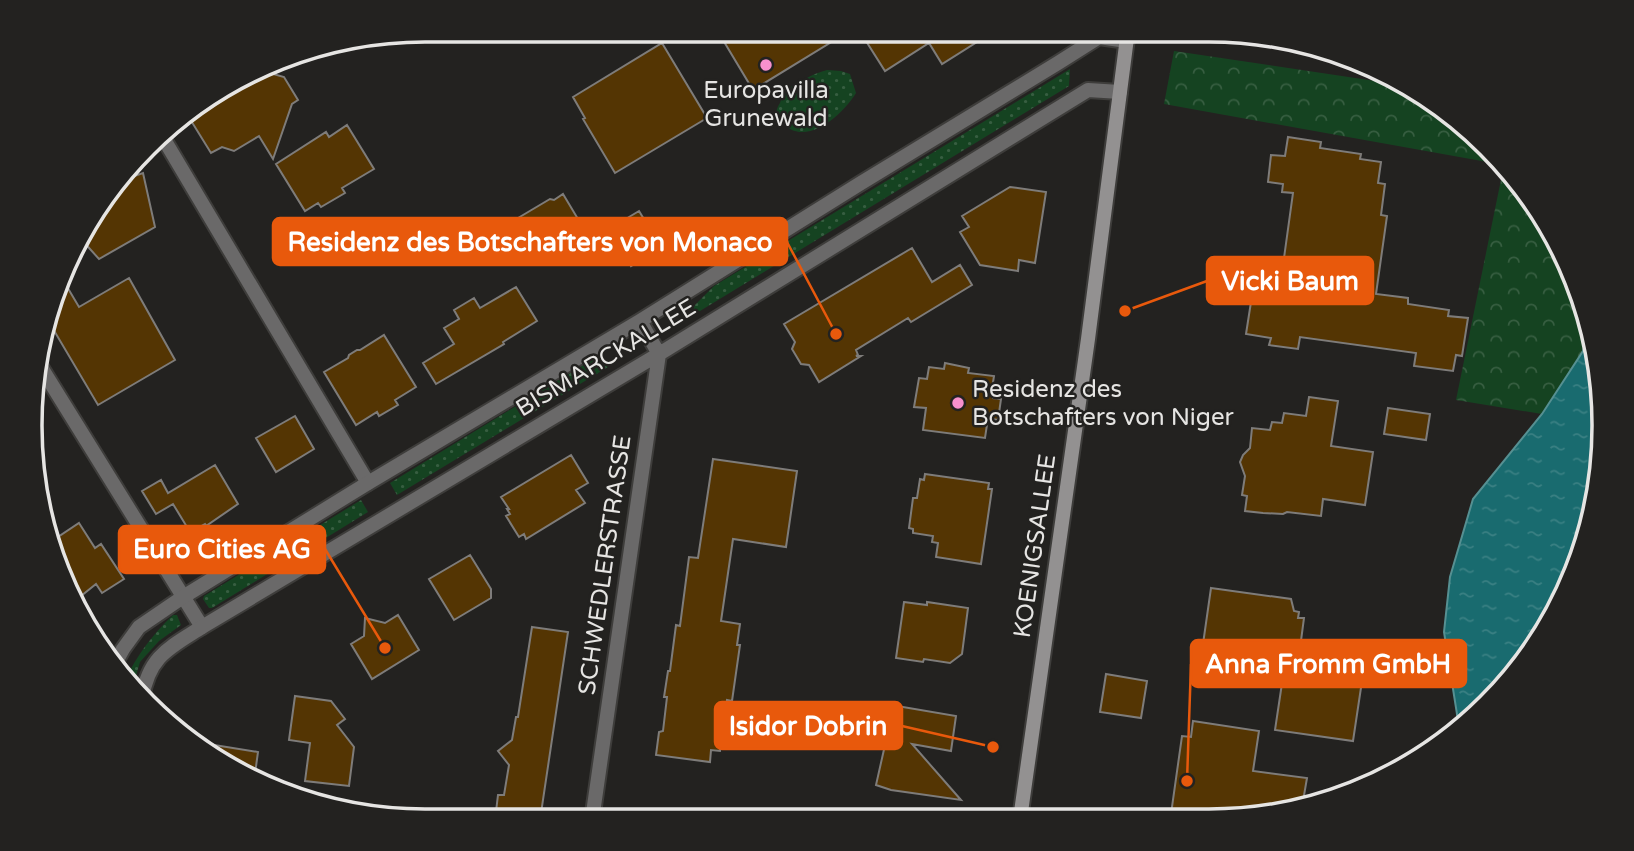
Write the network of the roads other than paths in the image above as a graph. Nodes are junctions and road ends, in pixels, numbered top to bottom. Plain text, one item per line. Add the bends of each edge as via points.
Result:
1 (1090, 42) edge
2 (1127, 42) edge
3 (1120, 92) junction
4 (166, 143) edge
5 (640, 321) junction
6 (659, 354) junction
7 (45, 374) edge
8 (368, 483) junction
9 (183, 597) junction
10 (202, 627) junction
11 (119, 656) edge
12 (145, 687) edge
13 (594, 809) edge
14 (1021, 809) edge

1 - 5 street, BISMARCKALLEE
2 - 3 main road, KOENIGSALLEE
3 - 6 street, BISMARCKALLEE via 1088,90
3 - 14 main road, KOENIGSALLEE
4 - 8 street
5 - 6 street
5 - 8 street, BISMARCKALLEE
6 - 10 street, BISMARCKALLEE
6 - 13 street, SCHWEDLERSTRASSE
7 - 9 street
8 - 9 street, BISMARCKALLEE
9 - 10 street
9 - 11 street, BISMARCKALLEE via 139,627
10 - 12 street, BISMARCKALLEE via 162,653

